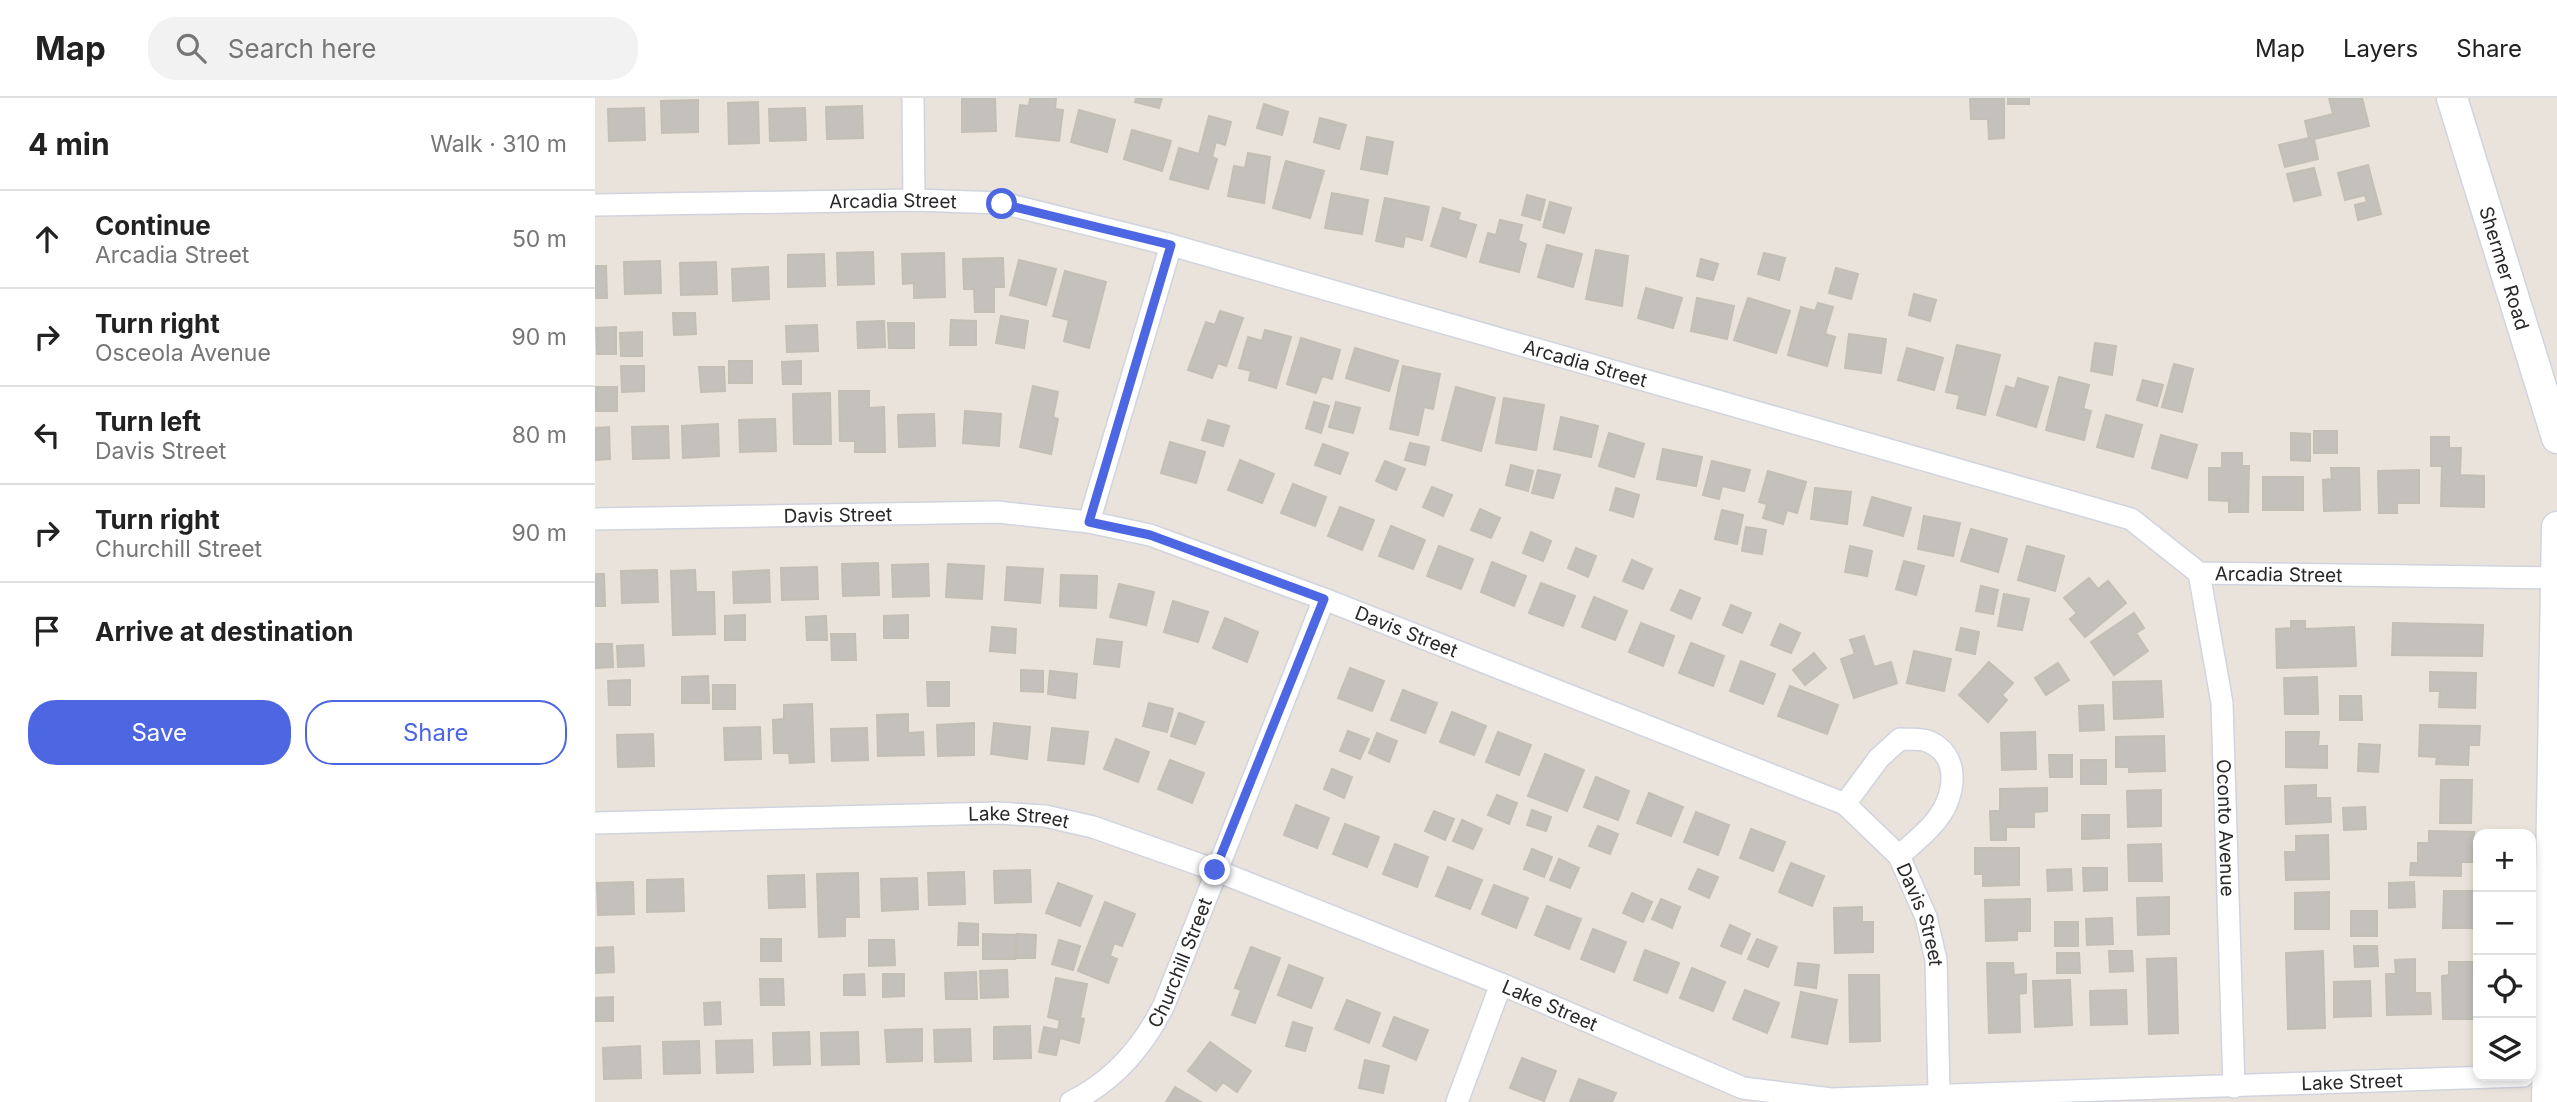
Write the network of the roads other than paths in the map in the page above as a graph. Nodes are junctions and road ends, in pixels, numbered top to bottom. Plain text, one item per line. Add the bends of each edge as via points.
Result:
1 (913, 98) edge
2 (2452, 98) edge
3 (914, 200) junction
4 (595, 205) edge
5 (1171, 245) junction
6 (2557, 438) edge
7 (595, 519) edge
8 (1089, 522) junction
9 (2557, 527) edge
10 (2199, 573) junction
11 (2555, 578) junction
12 (1324, 599) junction
13 (1845, 804) junction
14 (595, 823) edge
15 (1899, 856) junction
16 (1215, 870) junction
17 (1501, 984) junction
18 (2537, 1082) edge
19 (2234, 1087) junction
20 (1939, 1093) junction
21 (1071, 1102) edge
22 (1457, 1102) edge

1 - 3 street
2 - 6 main road, Shermer Road
3 - 4 street, Arcadia Street
3 - 5 street, Arcadia Street via 1002,204
5 - 8 street
5 - 10 street, Arcadia Street via 2130,519
7 - 8 street, Davis Street via 998,512
8 - 12 street, Davis Street via 1150,535
9 - 11 main road
10 - 11 street, Arcadia Street
10 - 19 street, Oconto Avenue via 2222,703
11 - 18 main road
12 - 13 street, Davis Street
12 - 16 street, Churchill Street
13 - 15 street, Davis Street
13 - 15 street via 1879,758 1900,739 1926,740 1944,750 1953,772 1950,799 1938,820
14 - 16 street, Lake Street via 998,813 1093,827
15 - 20 street, Davis Street via 1926,917 1936,960
16 - 17 street, Lake Street
16 - 21 street, Churchill Street via 1150,1033 1131,1058 1094,1091
17 - 20 street, Lake Street via 1743,1088 1831,1099
17 - 22 street
18 - 19 street, Lake Street
19 - 20 street, Lake Street

